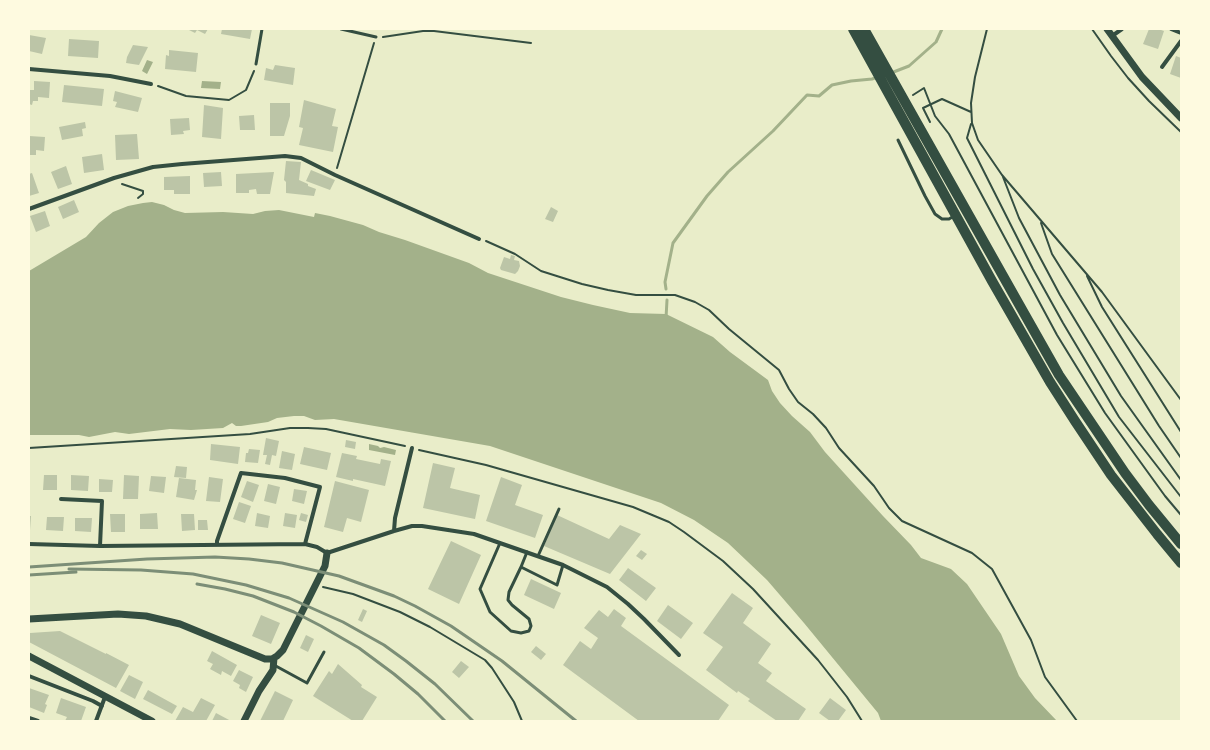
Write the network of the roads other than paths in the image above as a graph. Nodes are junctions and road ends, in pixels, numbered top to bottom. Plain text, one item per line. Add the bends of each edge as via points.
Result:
1 (262, 29) edge
2 (341, 29) edge
3 (853, 29) edge
4 (1107, 29) edge
5 (1122, 29) edge
6 (1171, 29) edge
7 (1181, 33) edge
8 (867, 35) edge
9 (1111, 36) junction
10 (376, 37) road end
11 (1181, 41) edge
12 (256, 64) road end
13 (1162, 66) dead end
14 (29, 69) edge
15 (151, 84) road end
16 (1181, 118) edge
17 (898, 140) dead end
18 (29, 209) edge
19 (956, 215) junction
20 (479, 239) road end
21 (412, 448) road end
22 (61, 499) dead end
23 (559, 509) dead end
24 (394, 531) junction
25 (500, 542) junction
26 (29, 544) edge
27 (305, 544) junction
28 (1181, 544) edge
29 (217, 545) junction
30 (100, 546) junction
31 (527, 552) junction
32 (327, 553) junction
33 (538, 556) junction
34 (1181, 563) edge
35 (563, 565) junction
36 (521, 566) junction
37 (29, 619) edge
38 (324, 652) dead end
39 (679, 655) dead end
40 (29, 656) edge
41 (274, 661) junction
42 (29, 676) edge
43 (105, 697) junction
44 (102, 706) junction
45 (29, 718) edge
46 (38, 721) edge
47 (96, 721) edge
48 (152, 721) edge
49 (244, 721) edge

1 - 12 lane
2 - 10 lane
3 - 8 highway
4 - 9 street
5 - 9 street
6 - 7 street
8 - 19 highway via 898,110
8 - 28 highway via 1059,375 1125,473
9 - 16 street via 1142,77
11 - 13 street
14 - 15 street via 110,76
17 - 19 lane via 935,214 946,219
18 - 20 street via 137,171 167,165 285,156 301,158 335,176
19 - 34 highway via 1075,421 1130,500
21 - 24 street
22 - 30 street via 102,501
23 - 33 lane
24 - 25 street via 422,526 474,534
24 - 32 street
25 - 31 street
25 - 36 lane via 480,589 490,612 511,631 521,633 529,631 529,619 508,600
26 - 30 street
27 - 29 street
27 - 29 street via 320,487 285,478 241,473
27 - 32 street
29 - 30 street
31 - 33 street
31 - 36 lane
32 - 41 street via 325,566 283,650
33 - 35 street
35 - 36 lane via 557,585
35 - 39 street via 607,587 644,619
37 - 41 street via 118,614 146,616 180,624
38 - 41 lane via 307,683
40 - 43 street
41 - 49 street via 272,670
42 - 44 street
43 - 44 street
43 - 48 street
44 - 47 street
45 - 46 street

